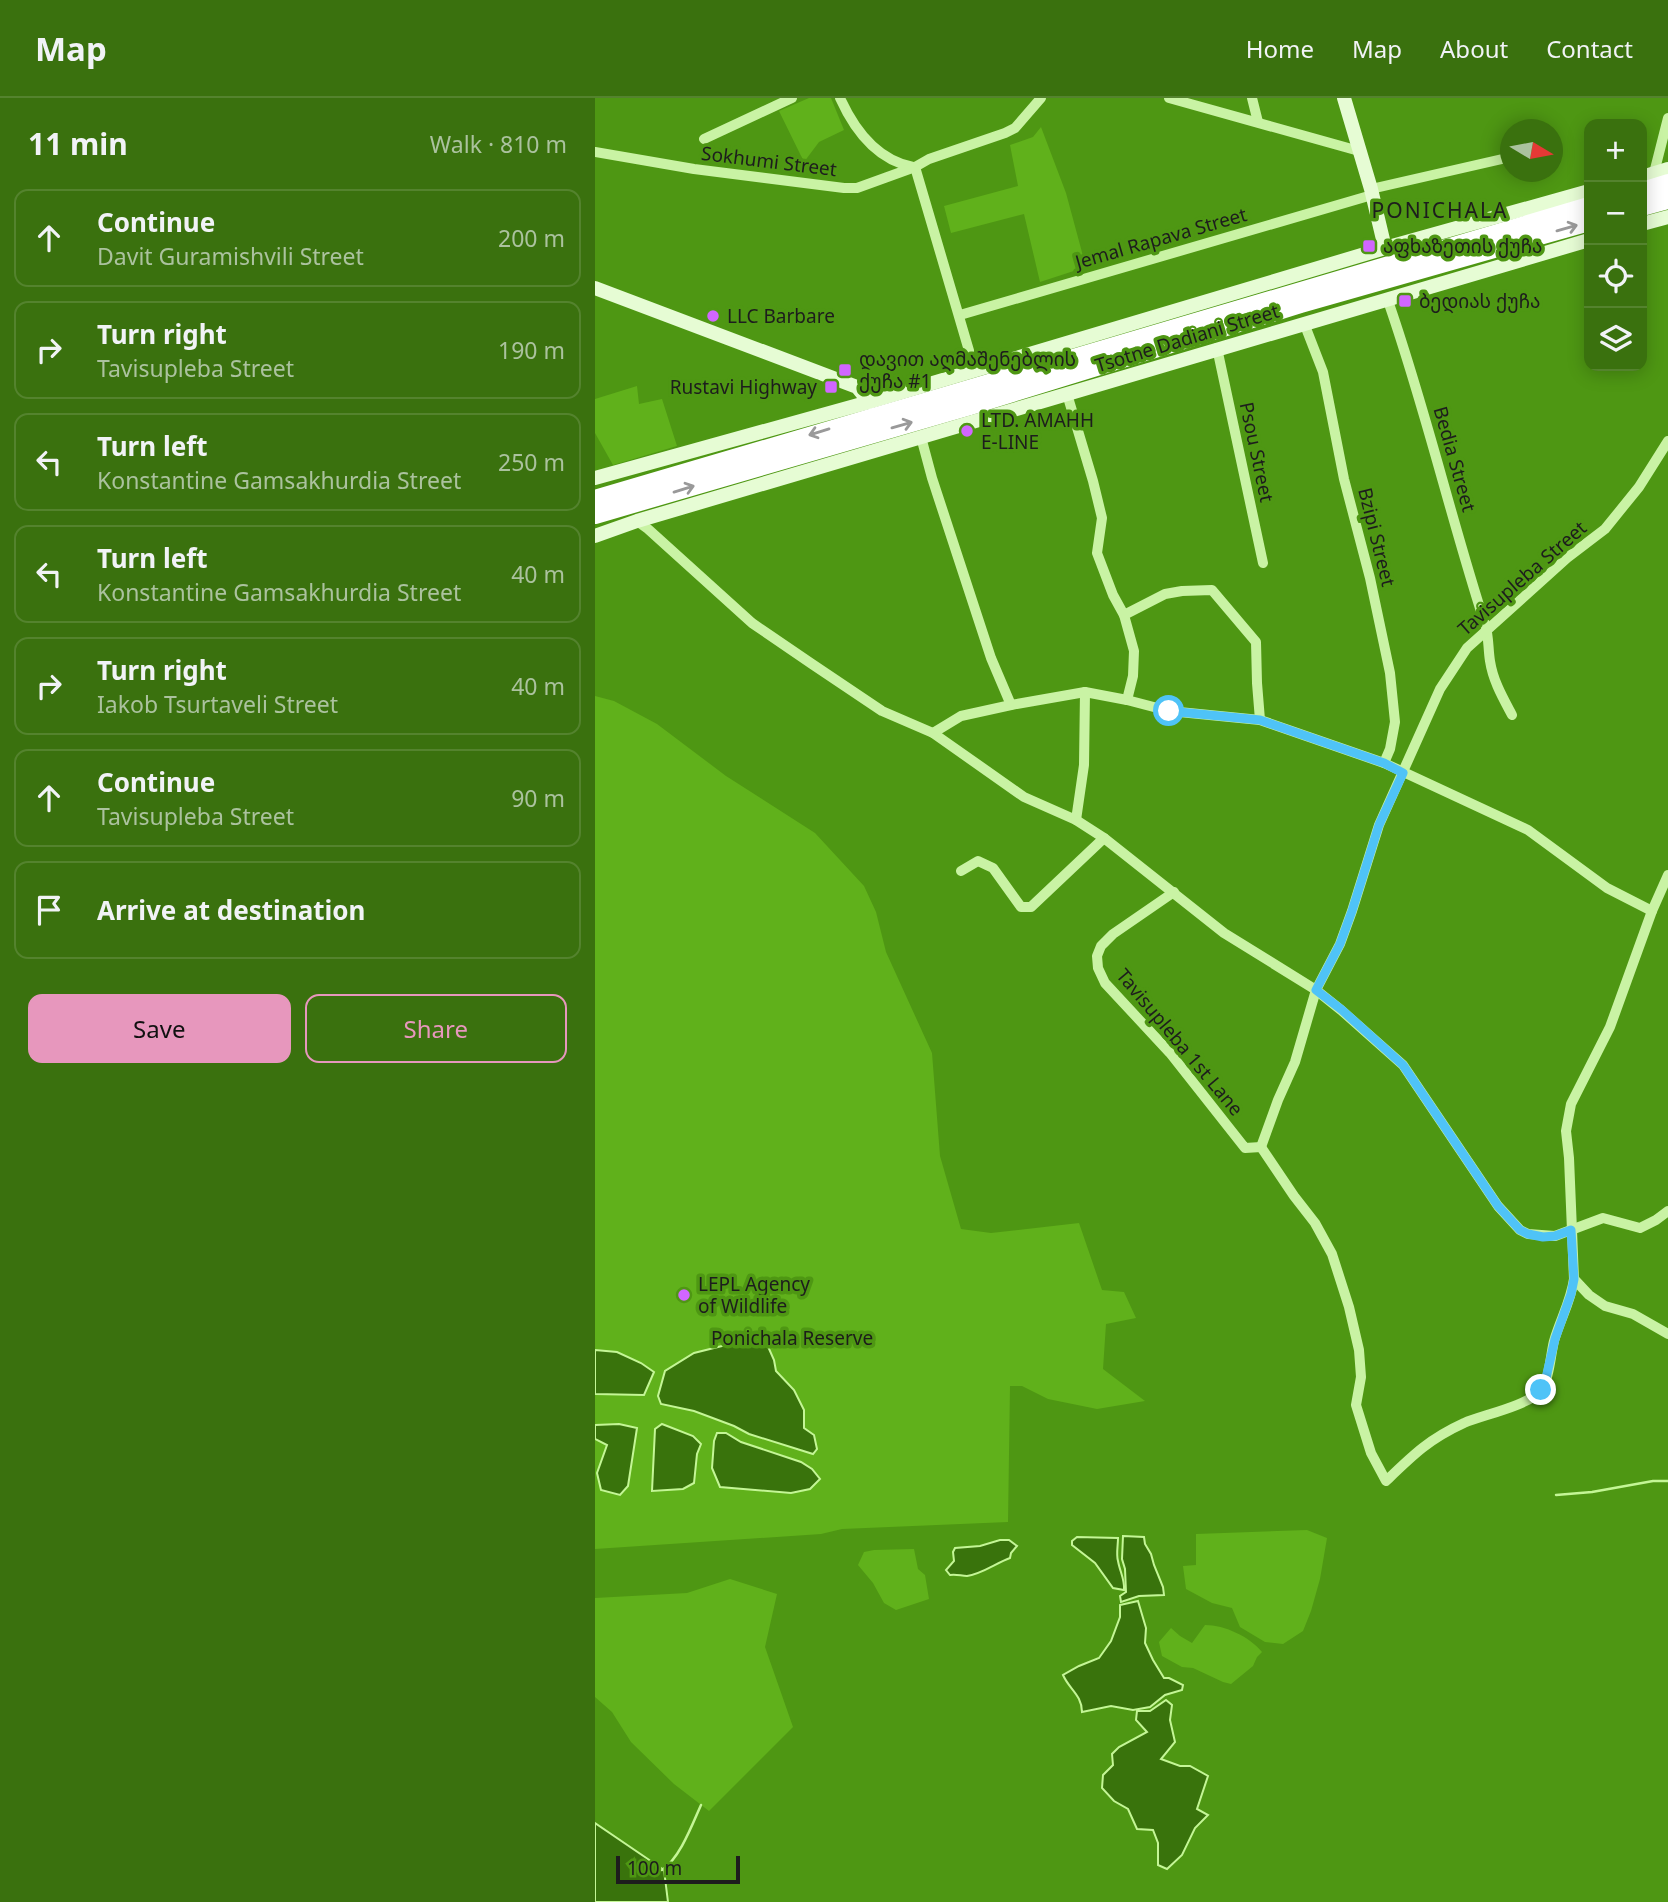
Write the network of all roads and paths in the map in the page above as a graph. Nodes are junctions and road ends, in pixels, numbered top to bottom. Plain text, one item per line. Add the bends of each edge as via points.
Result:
1 (792, 98) edge
2 (840, 98) edge
3 (1041, 98) edge
4 (1169, 98) edge
5 (1252, 98) edge
6 (1344, 98) edge
7 (1668, 118) edge
8 (1258, 122) junction
9 (703, 139) dead end
10 (1359, 151) junction
11 (595, 152) edge
12 (1500, 160) edge
13 (915, 167) junction
14 (1658, 175) edge
15 (1371, 192) junction
16 (1584, 192) edge
17 (1647, 197) edge
18 (1668, 200) edge
19 (1647, 206) edge
20 (1584, 207) edge
21 (1647, 209) edge
22 (1668, 217) edge
23 (1584, 223) edge
24 (1584, 241) edge
25 (1385, 248) junction
26 (595, 288) edge
27 (1387, 298) junction
28 (960, 315) junction
29 (1304, 323) junction
30 (1217, 348) junction
31 (975, 371) junction
32 (1067, 394) junction
33 (869, 402) junction
34 (921, 438) junction
35 (1668, 441) edge
36 (595, 478) edge
37 (620, 491) junction
38 (595, 494) edge
39 (595, 499) edge
40 (641, 503) junction
41 (595, 515) edge
42 (595, 521) edge
43 (636, 521) junction
44 (595, 536) edge
45 (1263, 563) dead end
46 (1124, 615) junction
47 (1487, 629) junction
48 (1085, 692) junction
49 (1127, 700) junction
50 (1011, 705) junction
51 (1512, 715) dead end
52 (1260, 720) junction
53 (933, 733) junction
54 (1384, 763) junction
55 (1403, 773) junction
56 (1076, 820) junction
57 (1104, 838) junction
58 (961, 871) dead end
59 (1668, 875) edge
60 (1174, 892) junction
61 (1652, 911) junction
62 (1316, 990) junction
63 (1261, 1147) junction
64 (1668, 1211) edge
65 (1571, 1230) junction
66 (1574, 1279) junction
67 (1668, 1334) edge

1 - 9 street
2 - 13 street via 855,127 880,153
3 - 13 street, Sokhumi Street via 1015,128
4 - 8 street
5 - 8 street
6 - 10 street
7 - 14 street
8 - 10 street
10 - 15 street
11 - 13 street, Sokhumi Street via 843,188 857,188
12 - 15 street, Jemal Rapava Street
13 - 28 street
14 - 17 highway
15 - 25 street
15 - 28 street, Jemal Rapava Street
16 - 25 street, Tsotne Dadiani Street
18 - 19 highway
20 -> 37 highway
21 - 22 street
40 -> 23 highway
24 - 27 street, Tsotne Dadiani Street
25 - 31 street, Tsotne Dadiani Street
26 - 33 street via 857,387
27 - 29 street, Tsotne Dadiani Street
27 - 47 street, Bedia Street
28 - 31 street
29 - 30 street, Tsotne Dadiani Street
29 - 54 street, Bzipi Street via 1323,372 1390,673 1395,722
30 - 32 street, Tsotne Dadiani Street
30 - 45 street, Psou Street
31 - 33 street, Tsotne Dadiani Street
32 - 34 street, Tsotne Dadiani Street
32 - 46 street via 1102,518 1097,553
33 - 36 street, Tsotne Dadiani Street
34 - 43 street, Tsotne Dadiani Street
34 - 50 street via 991,658
35 - 47 street, Tavisupleba Street via 1605,529
37 - 38 highway
37 - 39 highway
40 - 41 highway
40 - 42 highway
43 - 44 street, Tsotne Dadiani Street
43 - 53 street via 752,623 882,711
46 - 49 street via 1134,651
46 - 52 street via 1165,594 1212,590 1256,642
47 - 51 street, Bedia Street via 1490,663
47 - 55 street, Tavisupleba Street via 1467,648 1440,689
48 - 49 street
48 - 50 street
48 - 56 street via 1084,765
49 - 52 street via 1169,711
50 - 53 street via 961,716
52 - 54 street
53 - 56 street via 1024,797
54 - 55 street
55 - 61 street via 1528,830 1607,888
55 - 62 street, Tavisupleba Street via 1379,825 1340,944
56 - 57 street
57 - 58 street via 1031,907 1021,908 993,868 978,861
57 - 60 street
59 - 61 street
60 - 62 street via 1224,933
60 - 63 street, Tavisupleba 1st Lane via 1101,946 1098,968 1105,984 1170,1053 1245,1148
61 - 65 street via 1611,1027 1571,1104 1566,1131
62 - 63 street, Tavisupleba Street via 1295,1062
62 - 65 street via 1403,1065 1498,1206 1520,1230 1543,1237
63 - 66 street via 1332,1254 1359,1350 1356,1405 1371,1453 1386,1481 1440,1435 1532,1399 1541,1390
64 - 65 street via 1640,1228 1603,1218
65 - 66 street
66 - 67 street via 1605,1306 1633,1314

